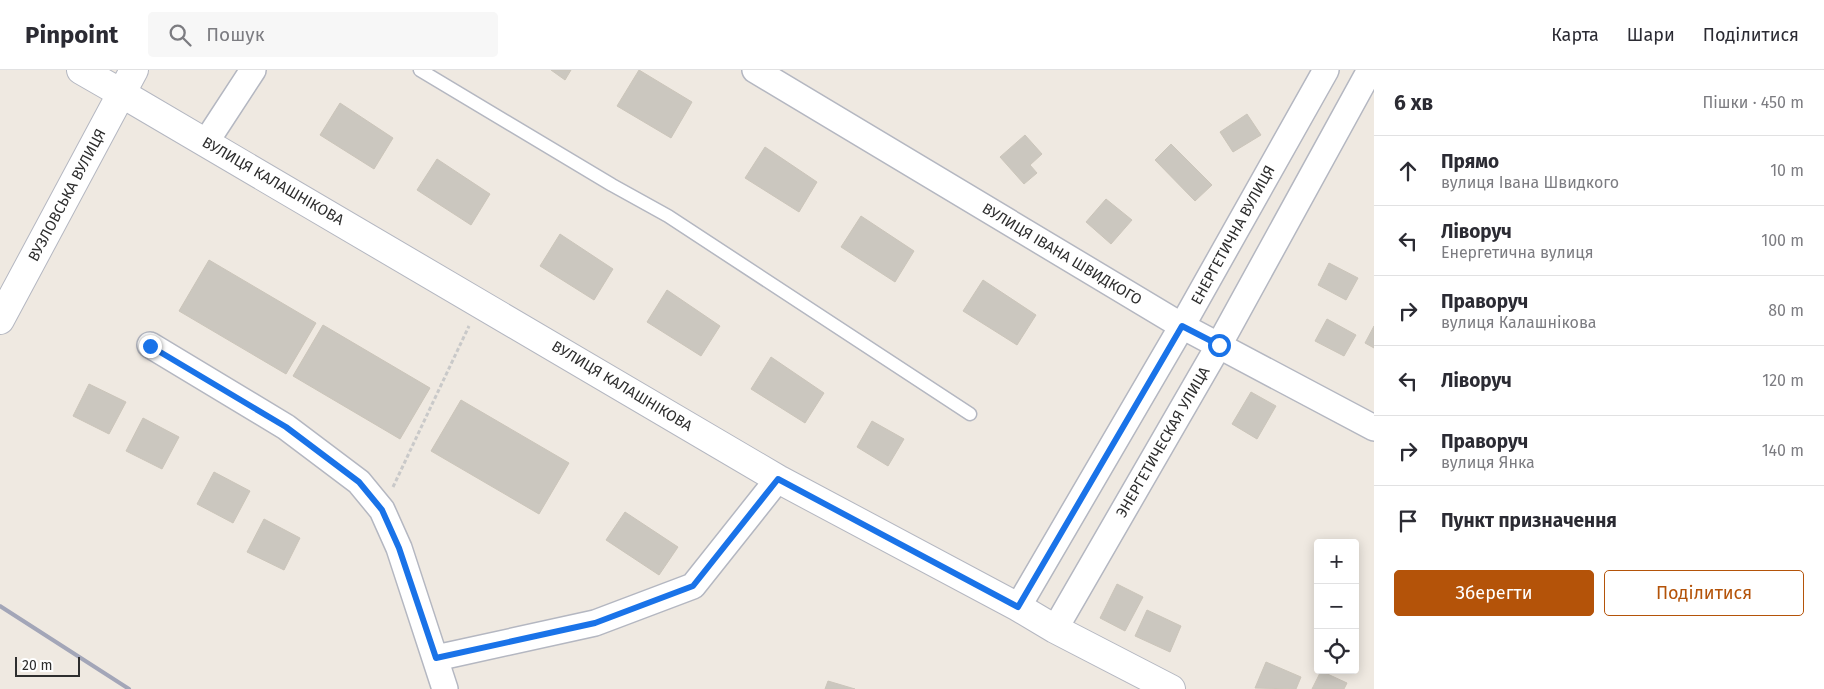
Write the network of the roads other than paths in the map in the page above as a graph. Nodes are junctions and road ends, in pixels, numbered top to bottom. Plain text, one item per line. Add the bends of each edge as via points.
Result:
1 (80, 70) edge
2 (253, 70) edge
3 (420, 70) edge
4 (755, 70) edge
5 (1326, 70) edge
6 (1370, 70) edge
7 (128, 82) edge
8 (206, 142) junction
9 (0, 320) edge
10 (1182, 326) junction
11 (1219, 345) junction
12 (150, 346) dead end
13 (970, 414) dead end
14 (1374, 428) edge
15 (778, 479) junction
16 (1018, 607) junction
17 (1055, 629) junction
18 (436, 658) junction
19 (445, 689) edge
20 (1171, 689) edge

1 - 7 street, ВУЛИЦЯ КАЛАШНІКОВА
2 - 8 street
3 - 13 lane via 668,216
4 - 10 street, ВУЛИЦЯ ІВАНА ШВИДКОГО
5 - 10 street, ЕНЕРГЕТИЧНА ВУЛИЦЯ
6 - 11 street, ЭНЕРГЕТИЧЕСКАЯ УЛИЦА
7 - 8 street, ВУЛИЦЯ КАЛАШНІКОВА
7 - 9 street, ВУЗЛОВСЬКА ВУЛИЦЯ
8 - 15 street, ВУЛИЦЯ КАЛАШНІКОВА
10 - 11 street, ВУЛИЦЯ ІВАНА ШВИДКОГО
10 - 16 street, ЕНЕРГЕТИЧНА ВУЛИЦЯ
11 - 14 street, ВУЛИЦЯ ІВАНА ШВИДКОГО
11 - 17 street, ЭНЕРГЕТИЧЕСКАЯ УЛИЦА
12 - 18 street via 286,427 359,482 382,510 399,548
15 - 16 street, ВУЛИЦЯ КАЛАШНІКОВА
15 - 18 street via 693,586 595,623
16 - 17 street, ВУЛИЦЯ КАЛАШНІКОВА
17 - 20 street, ВУЛИЦЯ КАЛАШНІКОВА
18 - 19 street

